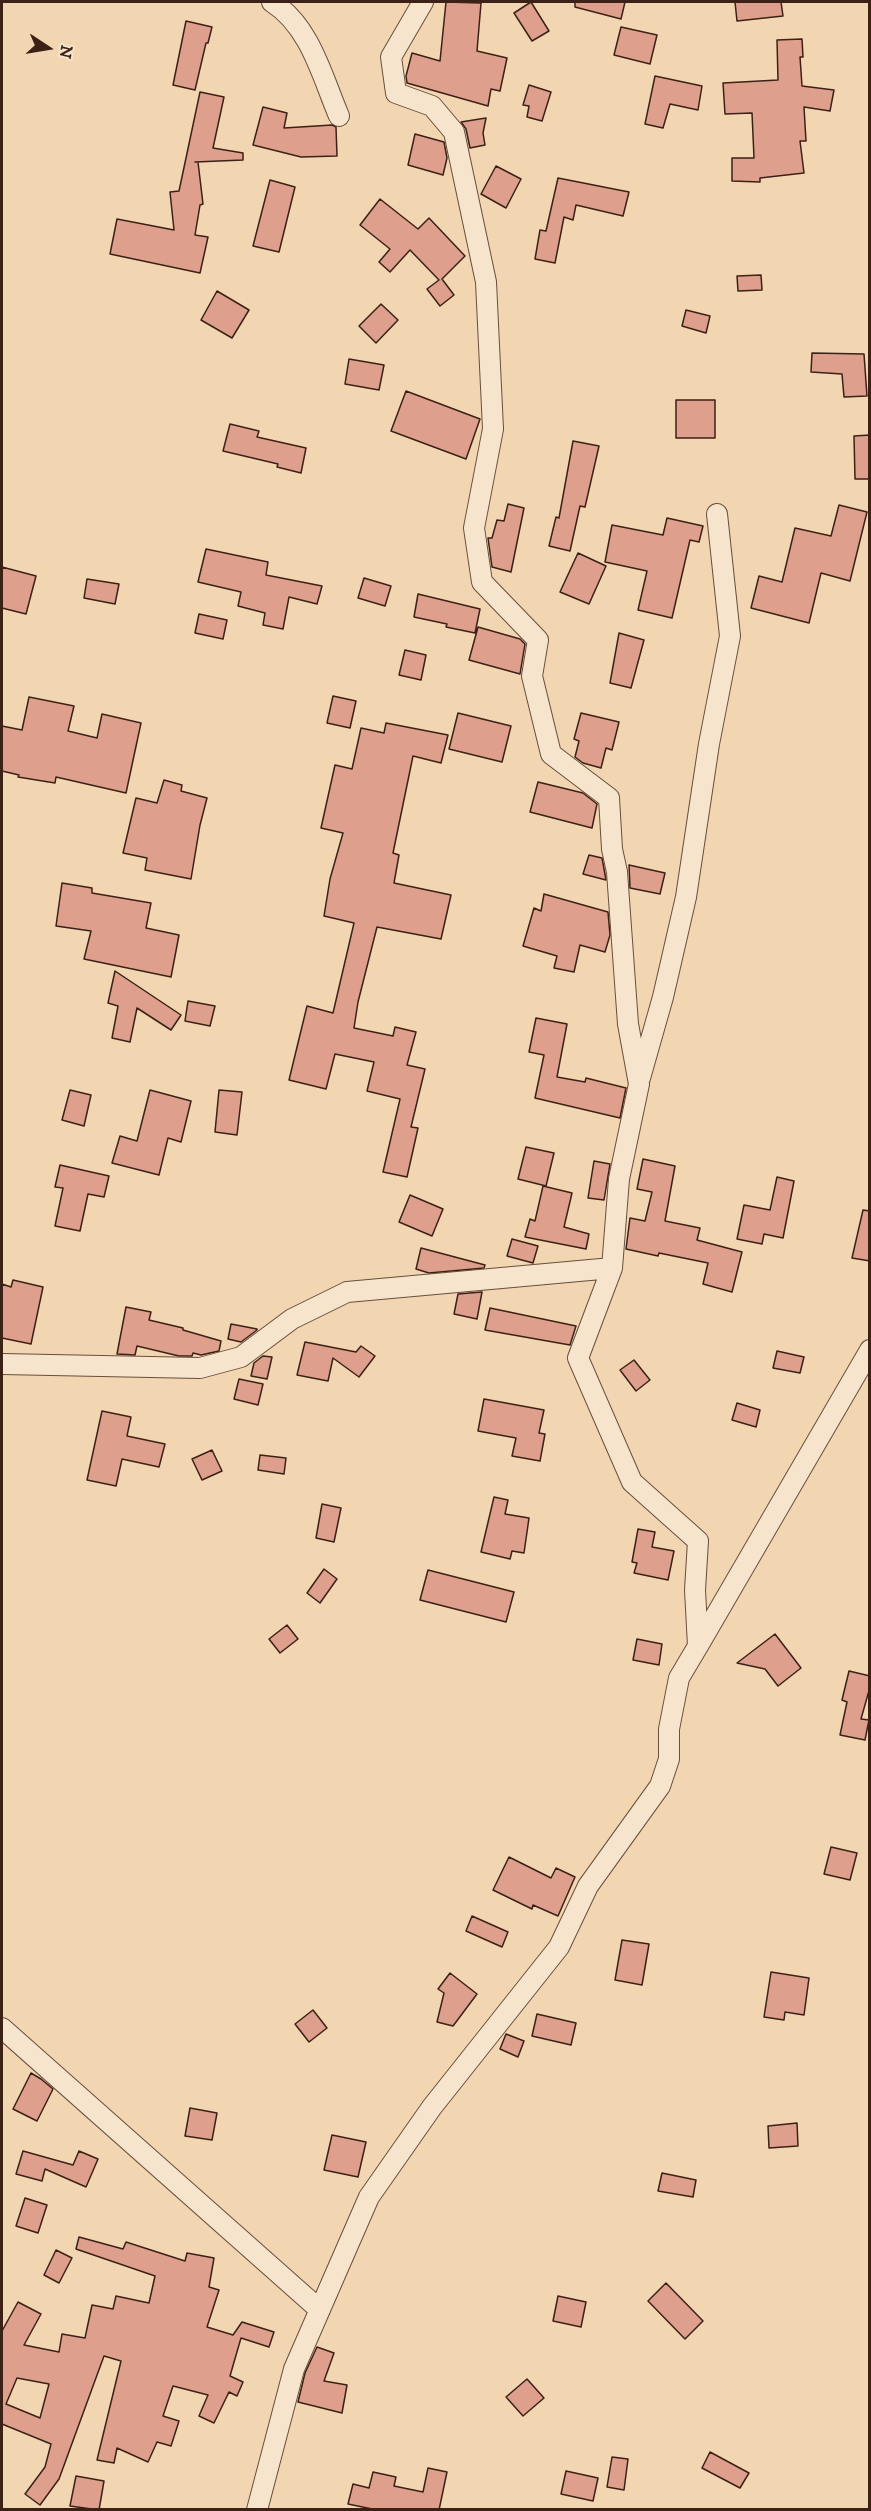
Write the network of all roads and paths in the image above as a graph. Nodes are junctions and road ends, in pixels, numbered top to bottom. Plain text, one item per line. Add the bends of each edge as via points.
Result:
1 (272, 2) edge
2 (423, 2) edge
3 (339, 116) dead end
4 (717, 514) dead end
5 (639, 1084) junction
6 (612, 1268) junction
7 (870, 1350) edge
8 (2, 1364) edge
9 (698, 1646) junction
10 (2, 2028) edge
11 (320, 2310) junction
12 (257, 2510) edge

1 - 3 street via 285,10 309,43
2 - 5 street via 391,57 396,93 432,106 454,132 486,282 493,429 474,528 482,582 538,640 532,676 551,754 609,798 628,1024
4 - 5 street via 730,636 686,897
5 - 6 street via 619,1179
6 - 8 street via 347,1292 292,1319 241,1357 200,1368
6 - 9 street via 578,1358 632,1482 698,1541
7 - 9 street
9 - 11 street via 679,1678 669,1729 669,1759 660,1786 588,1886 559,1947 432,2107 369,2197
10 - 11 street
11 - 12 street via 294,2369

